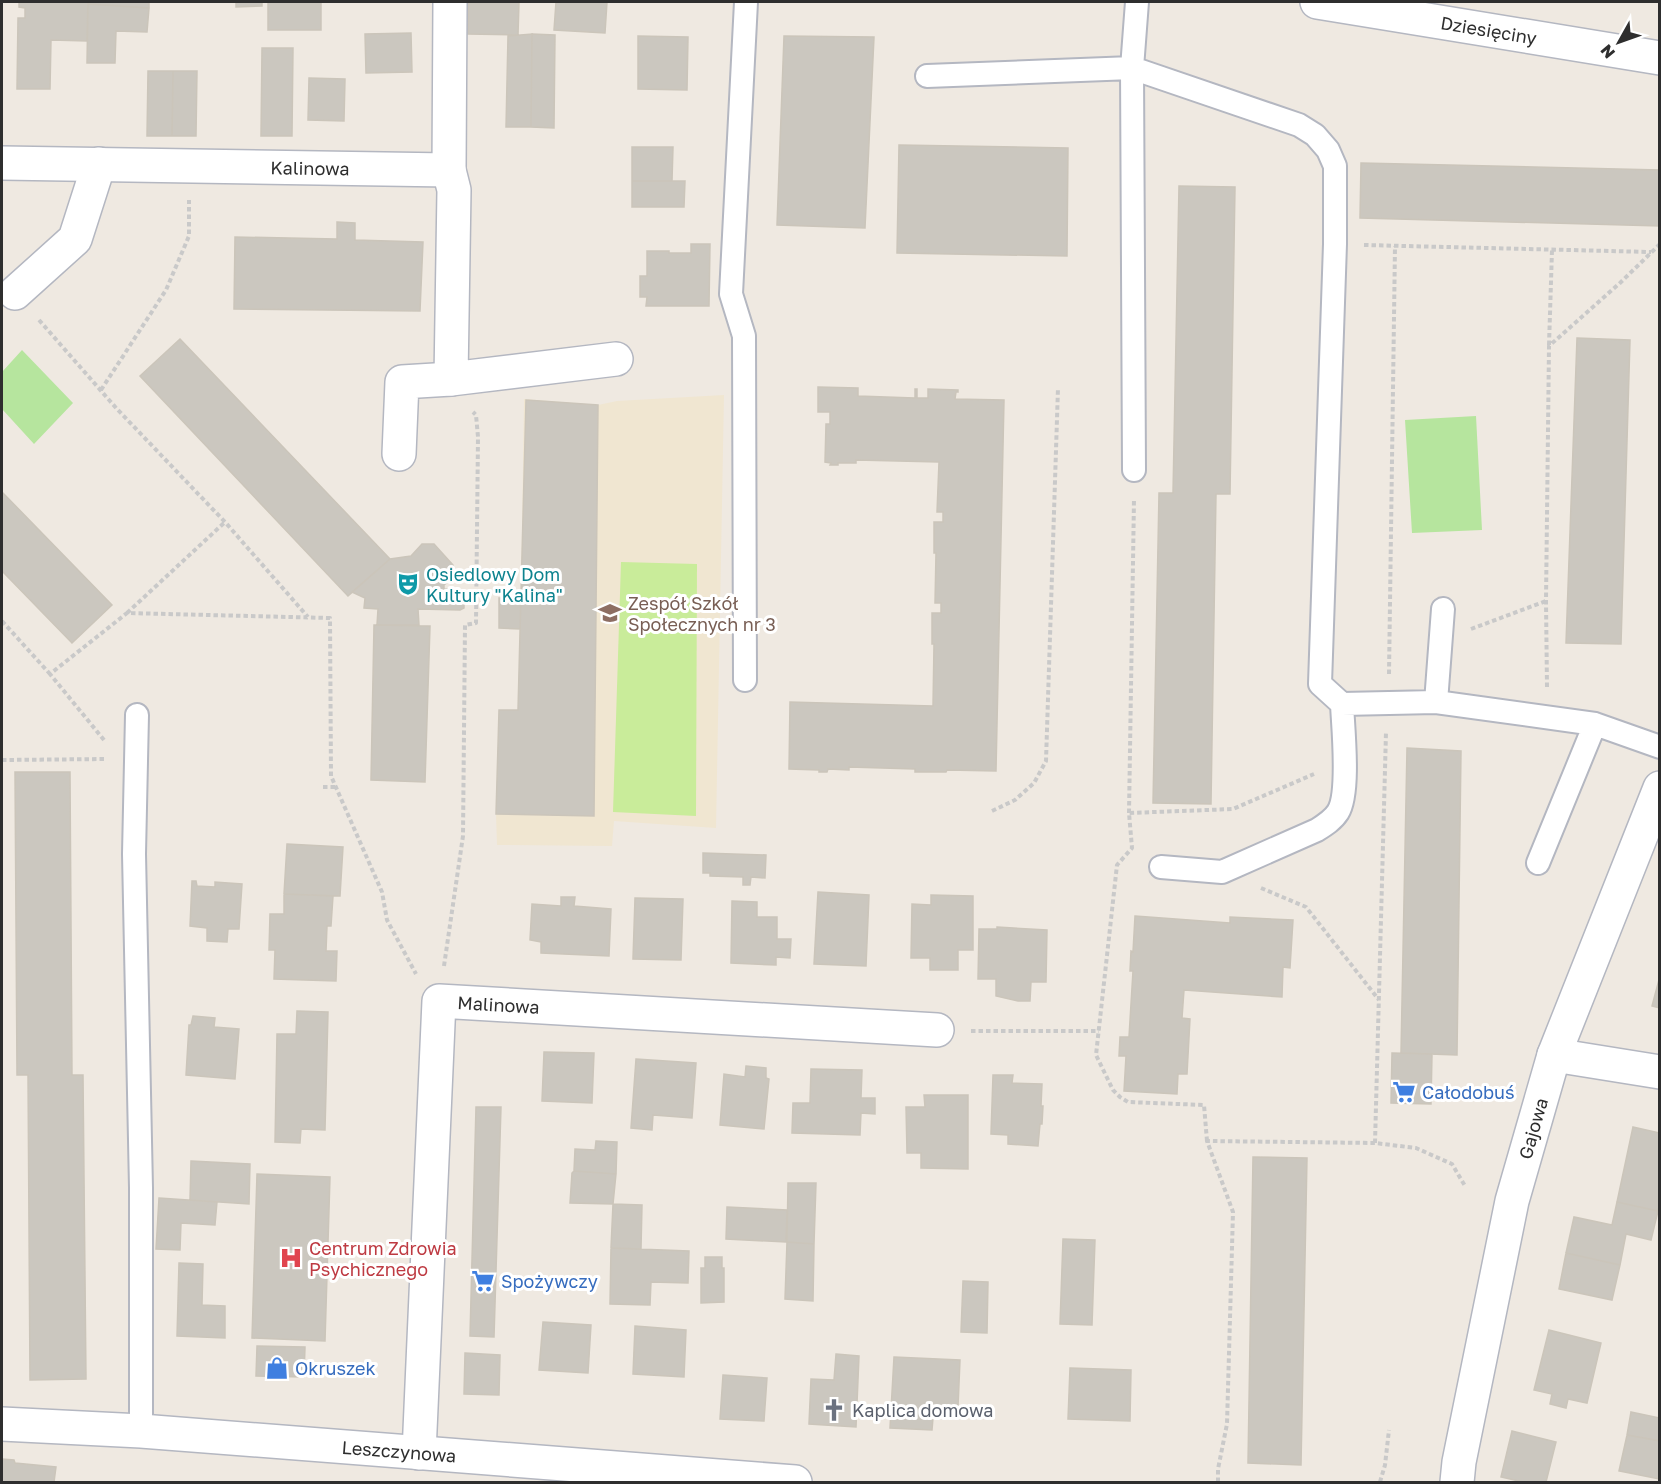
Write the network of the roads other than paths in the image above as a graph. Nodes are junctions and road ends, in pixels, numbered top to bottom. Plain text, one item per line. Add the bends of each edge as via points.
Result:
1 (450, 2) edge
2 (746, 2) edge
3 (1137, 2) edge
4 (1317, 2) edge
5 (1659, 58) edge
6 (1132, 68) junction
7 (927, 76) dead end
8 (2, 163) edge
9 (99, 164) junction
10 (449, 170) junction
11 (15, 293) road end
12 (616, 359) dead end
13 (451, 379) junction
14 (399, 454) dead end
15 (1134, 470) road end
16 (1443, 609) dead end
17 (745, 680) dead end
18 (1436, 702) junction
19 (1342, 704) junction
20 (137, 715) dead end
21 (1595, 724) junction
22 (1659, 747) edge
23 (1659, 789) edge
24 (1538, 863) dead end
25 (1161, 867) dead end
26 (937, 1030) road end
27 (1554, 1055) junction
28 (1659, 1072) edge
29 (2, 1425) edge
30 (141, 1431) junction
31 (419, 1453) junction
32 (672, 1478) edge
33 (795, 1482) edge
34 (1456, 1482) edge

1 - 10 street
2 - 17 lane via 731,294 744,336
3 - 6 lane
4 - 5 street, Dziesięciny
6 - 7 lane
6 - 15 lane
6 - 19 lane via 1299,124 1328,150 1335,166 1320,684
8 - 9 street, Kalinowa
9 - 10 street, Kalinowa
9 - 11 street via 75,239
10 - 13 street via 454,190
12 - 13 street
13 - 14 street via 402,382
16 - 18 lane
18 - 19 lane
18 - 21 lane
19 - 25 lane via 1344,800 1330,821 1222,872
20 - 30 lane via 134,854
21 - 22 lane
21 - 24 lane
23 - 27 street, Gajowa
26 - 31 street, Malinowa via 439,1001
27 - 28 street
27 - 34 street, Gajowa via 1512,1201
29 - 30 street, Leszczynowa
30 - 31 street, Leszczynowa
31 - 32 street, Leszczynowa
32 - 33 street, Leszczynowa

